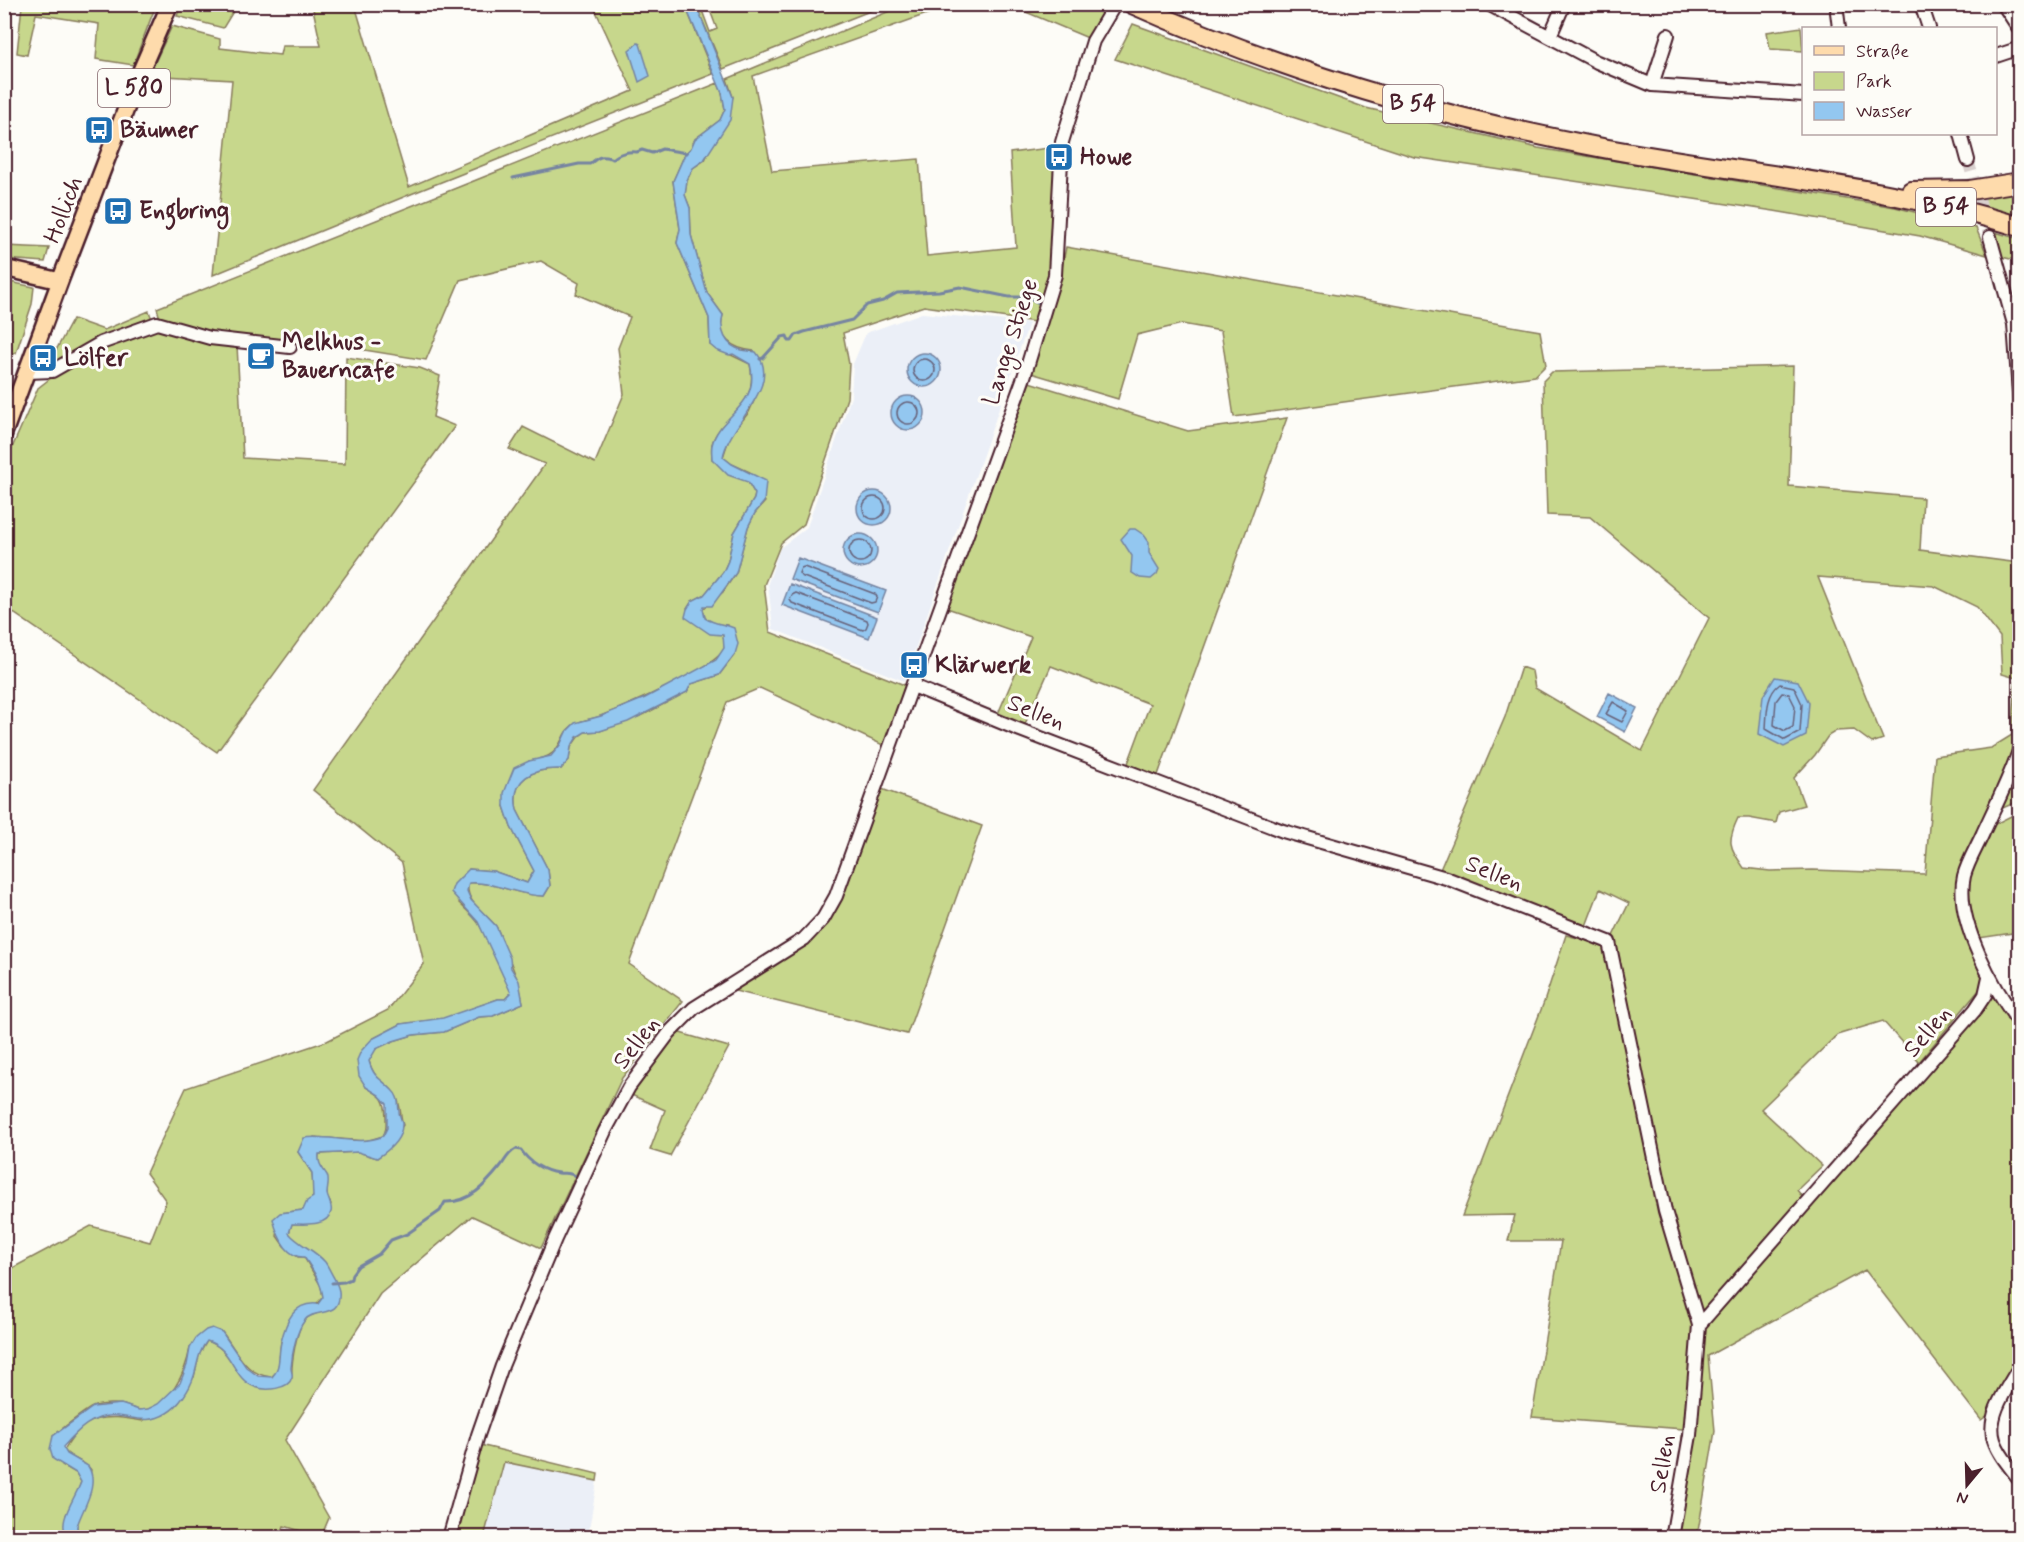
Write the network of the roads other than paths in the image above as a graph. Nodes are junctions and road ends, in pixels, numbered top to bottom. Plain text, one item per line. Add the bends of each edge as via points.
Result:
1 (170, 4) edge
2 (1115, 4) edge
3 (1488, 4) edge
4 (1564, 4) edge
5 (1921, 4) edge
6 (2003, 4) edge
7 (1134, 5) edge
8 (1837, 12) dead end
9 (1839, 27) edge
10 (1929, 27) edge
11 (2019, 30) edge
12 (1550, 36) junction
13 (1668, 36) dead end
14 (2019, 48) edge
15 (1997, 55) edge
16 (1652, 85) junction
17 (1802, 96) edge
18 (1961, 135) edge
19 (1968, 160) tunnel mouth
20 (2019, 182) edge
21 (1872, 191) junction
22 (2019, 227) edge
23 (1990, 237) tunnel mouth
24 (4, 268) edge
25 (60, 281) junction
26 (290, 347) dead end
27 (28, 372) junction
28 (2019, 408) edge
29 (4, 434) edge
30 (913, 686) junction
31 (2019, 748) edge
32 (1989, 977) junction
33 (2019, 1024) edge
34 (1699, 1325) junction
35 (2019, 1366) edge
36 (2019, 1480) edge
37 (449, 1538) edge
38 (1672, 1538) edge

1 - 25 main road, Hollich / L 580
2 - 30 street, Lange Stiege via 1092,41 1062,142 1055,275 1024,377
3 - 12 street
4 - 12 street
5 - 10 street
6 - 11 street
7 - 21 highway, B 54 via 1291,66 1461,117 1596,147
8 - 9 street
12 - 16 street via 1597,62
13 - 16 street
14 - 15 street
16 - 17 street
18 - 19 street
20 - 21 highway via 1962,190
21 - 22 highway, B 54
23 - 28 street via 2014,324
24 - 25 main road
25 - 27 main road, Hollich / L 580
26 - 27 street via 210,338 157,323 101,343 52,371
27 - 29 main road, Hollich / L 580
30 - 34 street, Sellen via 1283,831 1446,878 1609,942 1665,1211
30 - 37 street, Sellen via 824,920 804,939 694,1008 648,1060 604,1131 503,1363
31 - 32 street via 1968,864 1963,886 1969,925
32 - 33 street
32 - 34 street, Sellen via 1985,996 1975,1010
34 - 38 street, Sellen via 1690,1435
35 - 36 street via 1996,1412 1992,1433

